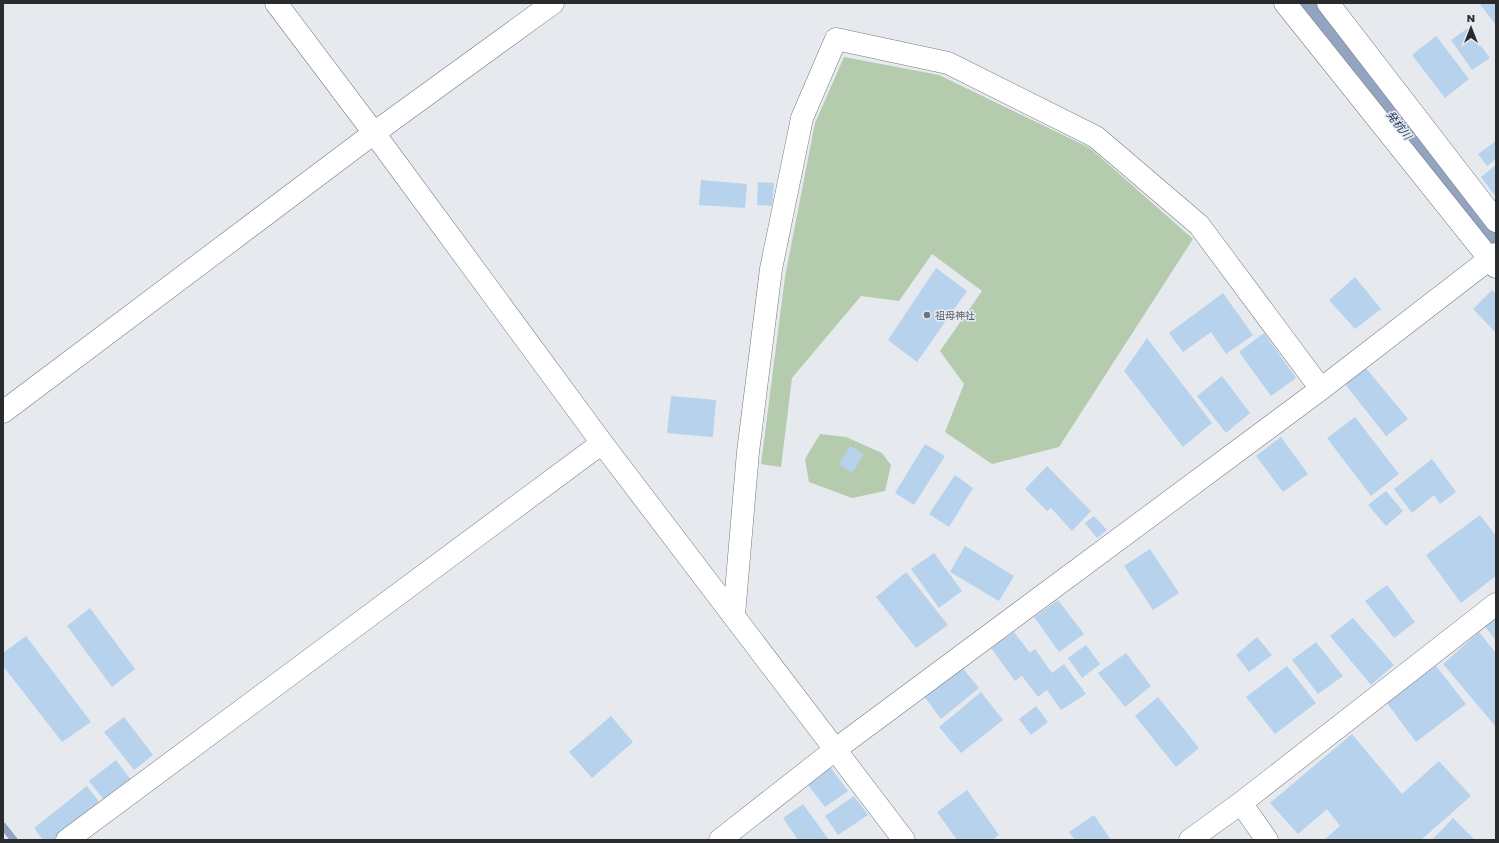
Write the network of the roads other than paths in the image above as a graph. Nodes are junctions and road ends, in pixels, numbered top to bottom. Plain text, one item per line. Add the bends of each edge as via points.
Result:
1 (276, 3) edge
2 (553, 3) edge
3 (1286, 3) edge
4 (1328, 3) edge
5 (374, 133) junction
6 (1496, 221) edge
7 (1494, 260) edge
8 (1321, 389) junction
9 (3, 412) edge
10 (602, 443) junction
11 (1496, 604) edge
12 (734, 615) junction
13 (836, 749) junction
14 (1240, 803) junction
15 (67, 840) edge
16 (720, 840) edge
17 (904, 840) edge
18 (1190, 840) edge
19 (1267, 840) edge

1 - 5 street
2 - 5 street
3 - 7 street
4 - 6 street
5 - 9 street
5 - 10 street
7 - 8 street
8 - 12 street via 1199,225 1096,137 948,63 836,39 802,118 771,269 748,452
8 - 13 street
10 - 12 street
10 - 15 street
11 - 14 street
12 - 13 street
13 - 16 street
13 - 17 street
14 - 18 street
14 - 19 street

